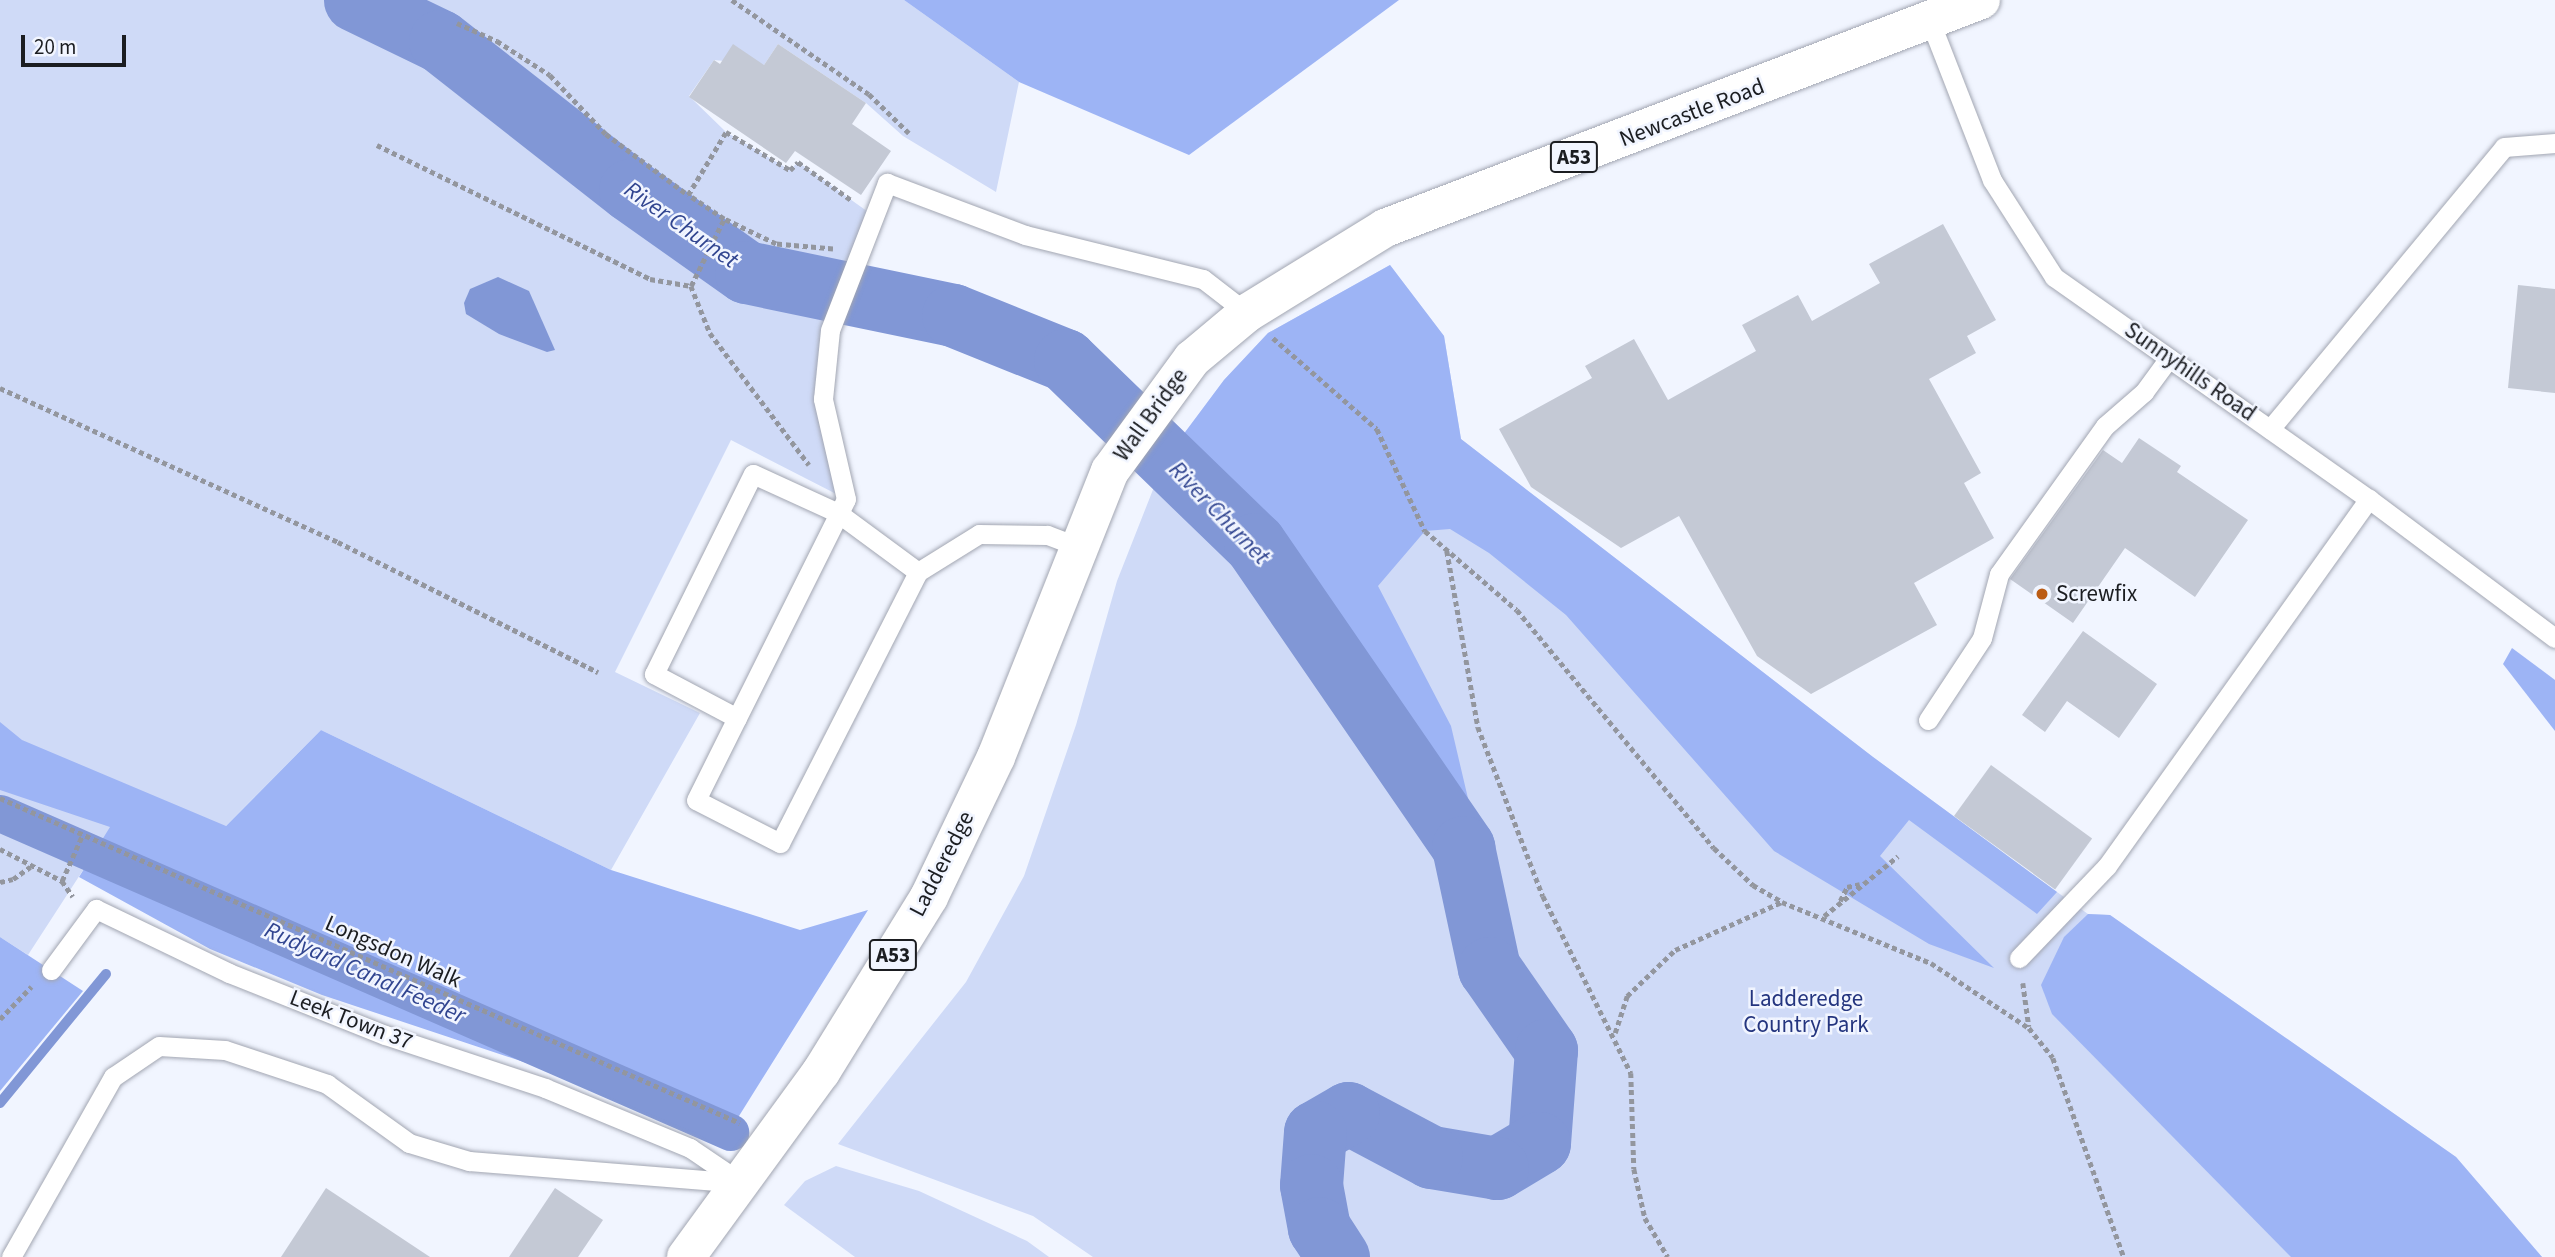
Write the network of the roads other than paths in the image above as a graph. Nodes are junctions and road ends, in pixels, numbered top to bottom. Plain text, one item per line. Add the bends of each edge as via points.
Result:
1 (1981, 0) edge
2 (1930, 21) junction
3 (2555, 143) edge
4 (1247, 313) junction
5 (2169, 358) junction
6 (1192, 359) joint
7 (2270, 429) junction
8 (1110, 471) joint
9 (2369, 499) junction
10 (842, 506) junction
11 (1079, 547) junction
12 (918, 572) junction
13 (2555, 638) edge
14 (737, 718) junction
15 (1928, 720) dead end
16 (2019, 958) road end
17 (51, 970) road end
18 (741, 1182) junction
19 (11, 1257) edge
20 (686, 1257) edge

1 - 2 highway, Newcastle Road / A53
2 - 4 highway, Newcastle Road / A53 via 1385,228
2 - 5 lane, Sunnyhills Road via 1993,180 2054,277
3 - 7 lane via 2504,147
4 - 6 highway, Newcastle Road / A53
4 - 10 lane via 1203,279 1025,235 887,183 866,210 850,277 830,330 823,399
5 - 7 lane, Sunnyhills Road
5 - 15 lane via 2144,392 2105,426 1999,574 1982,638
6 - 8 highway, Wall Bridge / A53
7 - 9 lane, Sunnyhills Road
8 - 11 highway, Ladderedge / A53
9 - 13 lane, Sunnyhills Road
9 - 16 lane via 2107,866
10 - 12 lane
10 - 14 lane
10 - 14 lane via 753,474 654,674
11 - 12 lane via 1047,535 979,534
11 - 18 highway, Ladderedge / A53 via 996,757 929,897 821,1072
12 - 14 lane via 780,843 696,800
17 - 18 lane, Leek Town 37 via 96,909 229,973 386,1035 545,1087 690,1148
18 - 19 lane via 469,1161 410,1143 327,1084 271,1063 225,1050 159,1046 113,1077
18 - 20 highway, Ladderedge / A53

